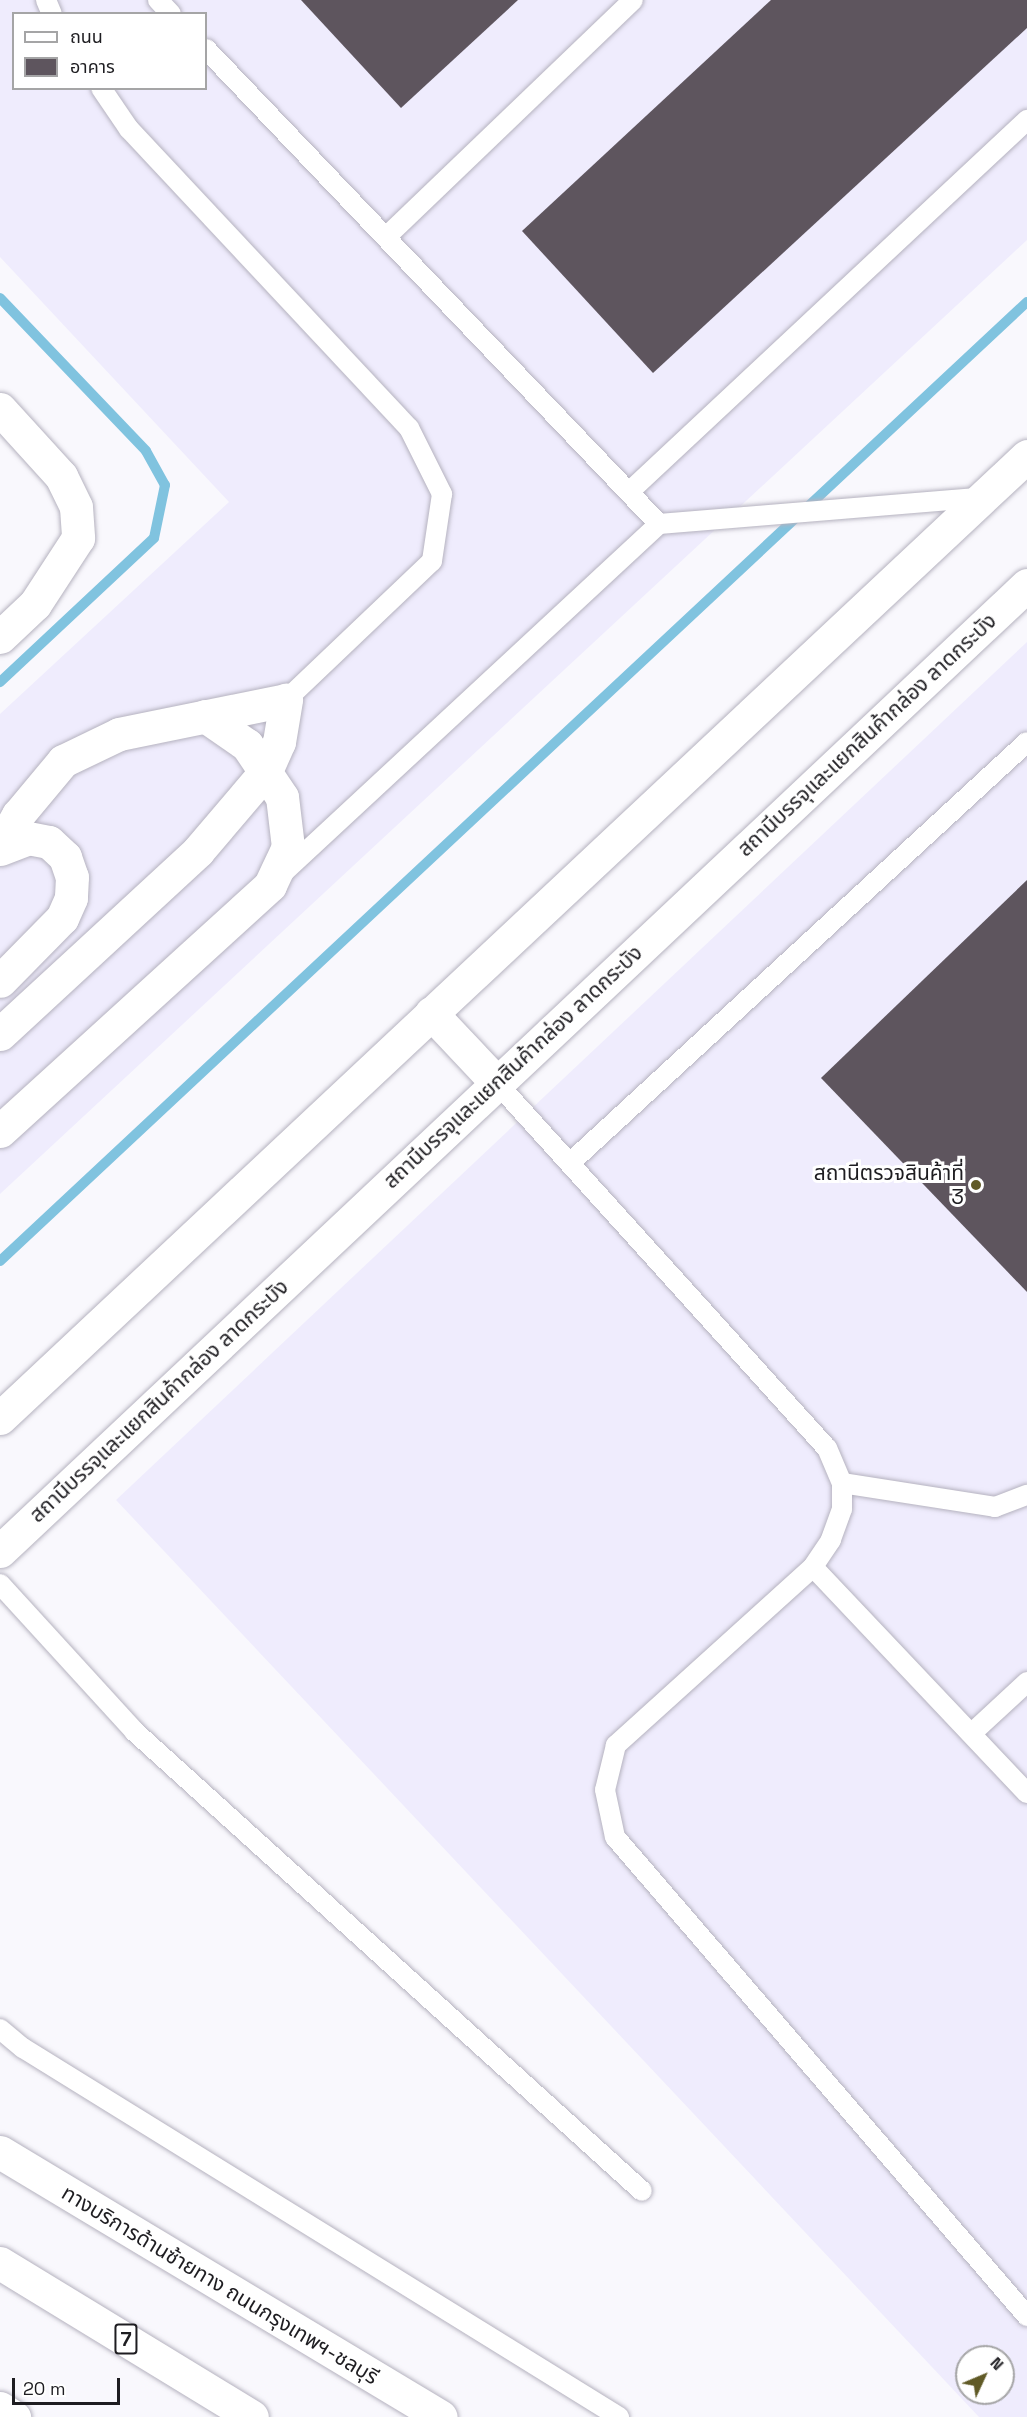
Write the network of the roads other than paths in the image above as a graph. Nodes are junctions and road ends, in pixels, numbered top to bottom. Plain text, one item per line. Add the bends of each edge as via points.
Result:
1 (158, 0) edge
2 (633, 0) edge
3 (169, 12) edge
4 (207, 50) edge
5 (102, 90) edge
6 (1027, 120) edge
7 (386, 237) junction
8 (0, 410) edge
9 (1027, 456) edge
10 (628, 492) junction
11 (977, 498) junction
12 (659, 524) junction
13 (1027, 585) edge
14 (0, 637) edge
15 (286, 700) junction
16 (205, 716) junction
17 (1027, 742) edge
18 (266, 771) junction
19 (0, 848) edge
20 (270, 885) junction
21 (0, 981) edge
22 (431, 1013) junction
23 (0, 1034) edge
24 (496, 1082) junction
25 (0, 1131) edge
26 (570, 1163) junction
27 (0, 1418) edge
28 (842, 1483) junction
29 (1027, 1495) edge
30 (0, 1551) edge
31 (813, 1567) junction
32 (0, 1584) edge
33 (1027, 1682) edge
34 (972, 1733) junction
35 (1027, 1794) edge
36 (0, 2029) edge
37 (0, 2152) edge
38 (642, 2191) dead end
39 (0, 2250) edge
40 (0, 2263) edge
41 (1027, 2316) edge
42 (224, 2398) junction
43 (0, 2408) edge
44 (14, 2417) edge
45 (252, 2417) edge
46 (441, 2417) edge
47 (619, 2417) edge

1 - 3 lane
2 - 7 lane
4 - 7 lane
5 - 15 lane via 129,129 409,428 442,494 432,561
6 - 10 lane
7 - 10 lane
8 - 14 main road via 60,476 76,507 78,538 35,604
9 - 11 main road
10 - 12 lane
11 - 12 lane
11 - 22 main road
12 - 20 lane
13 - 24 main road, สถานีบรรจุและแยกสินค้ากล่อง ลาดกระบัง
15 - 16 main road
15 - 18 main road via 279,742
16 - 18 main road via 247,745
16 - 19 main road via 118,734 63,761 18,815
17 - 26 lane
18 - 20 main road via 282,797 288,847
18 - 23 main road via 198,851
19 - 21 main road via 28,838 49,842 65,857 72,877 71,898 62,918
20 - 25 main road
22 - 24 main road
22 - 27 main road
24 - 26 lane
24 - 30 main road, สถานีบรรจุและแยกสินค้ากล่อง ลาดกระบัง
26 - 28 lane via 827,1448
28 - 29 lane via 995,1507
28 - 31 lane via 842,1509 831,1540
31 - 34 lane
31 - 41 lane via 616,1745 604,1790 610,1821 623,1851
32 - 38 lane via 134,1731
33 - 34 lane
34 - 35 lane
36 - 47 lane via 23,2048
37 - 46 main road, ทางบริการด้านซ้ายทาง ถนนกรุงเทพฯ-ชลบุรี
39 - 42 main road
40 - 42 main road, 7
42 - 45 main road, 7
43 - 44 main road

